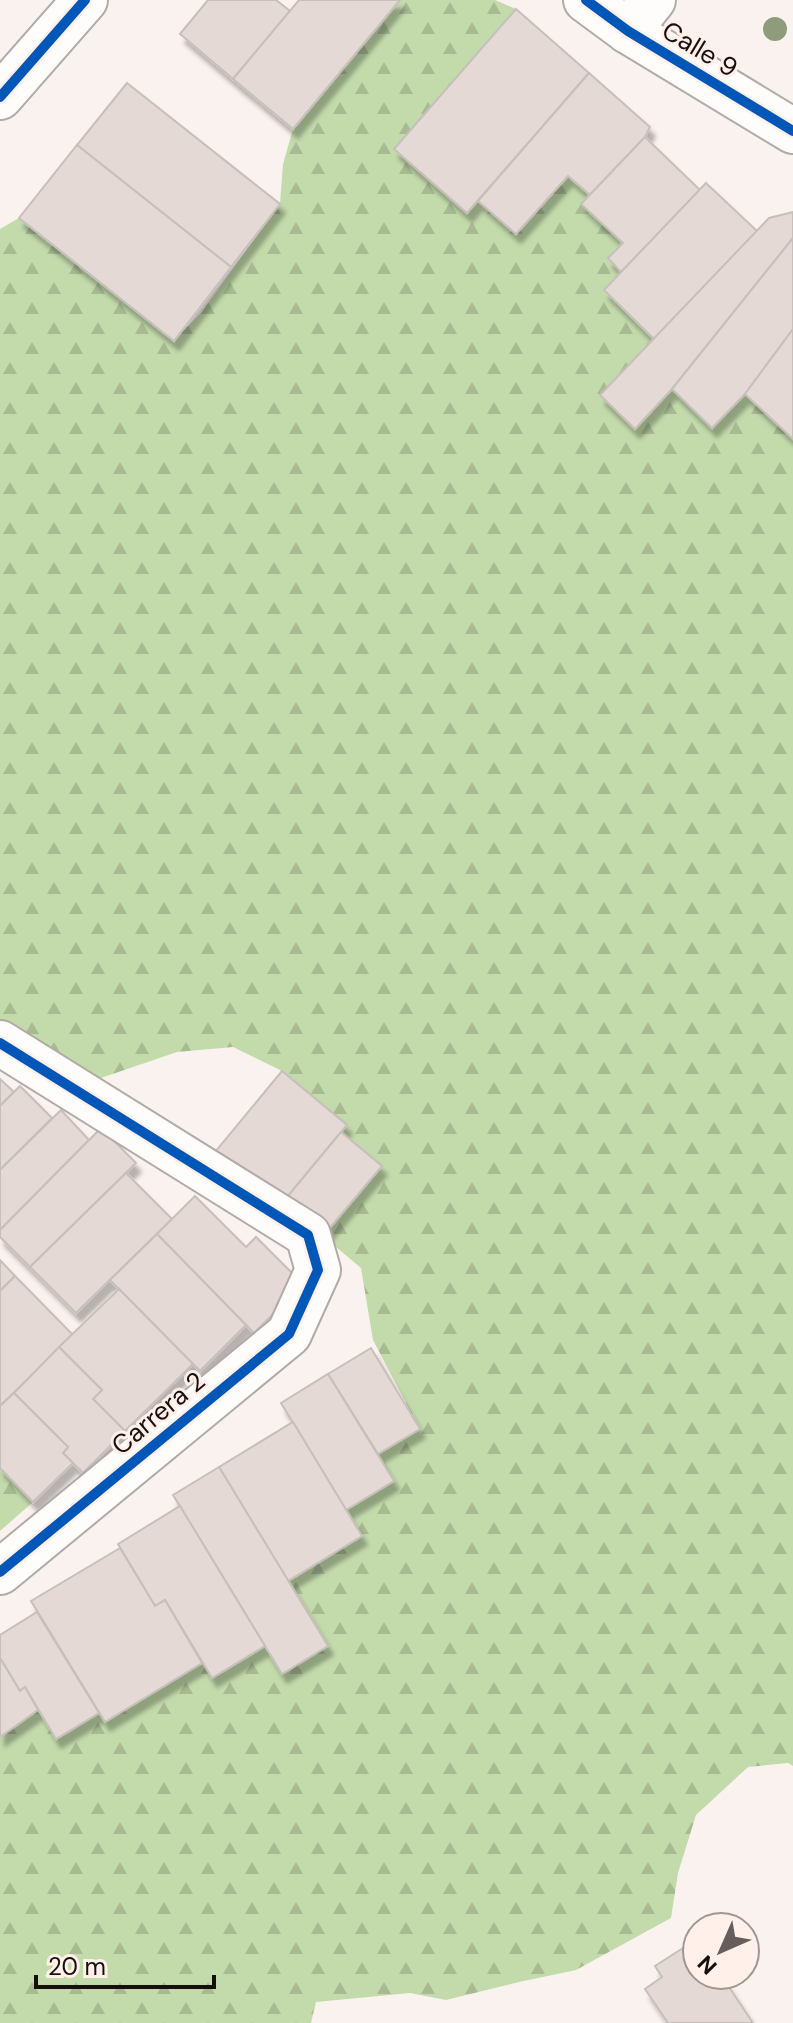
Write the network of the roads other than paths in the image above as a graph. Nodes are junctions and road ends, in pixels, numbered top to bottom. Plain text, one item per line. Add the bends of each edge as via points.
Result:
1 (85, 0) edge
2 (586, 0) edge
3 (640, 15) edge
4 (0, 97) edge
5 (793, 131) edge
6 (0, 1043) edge
7 (0, 1572) edge

1 - 4 street
2 - 3 street, Calle 9
3 - 5 street, Calle 9
6 - 7 street, Carrera 2 via 308,1235 318,1270 289,1334

